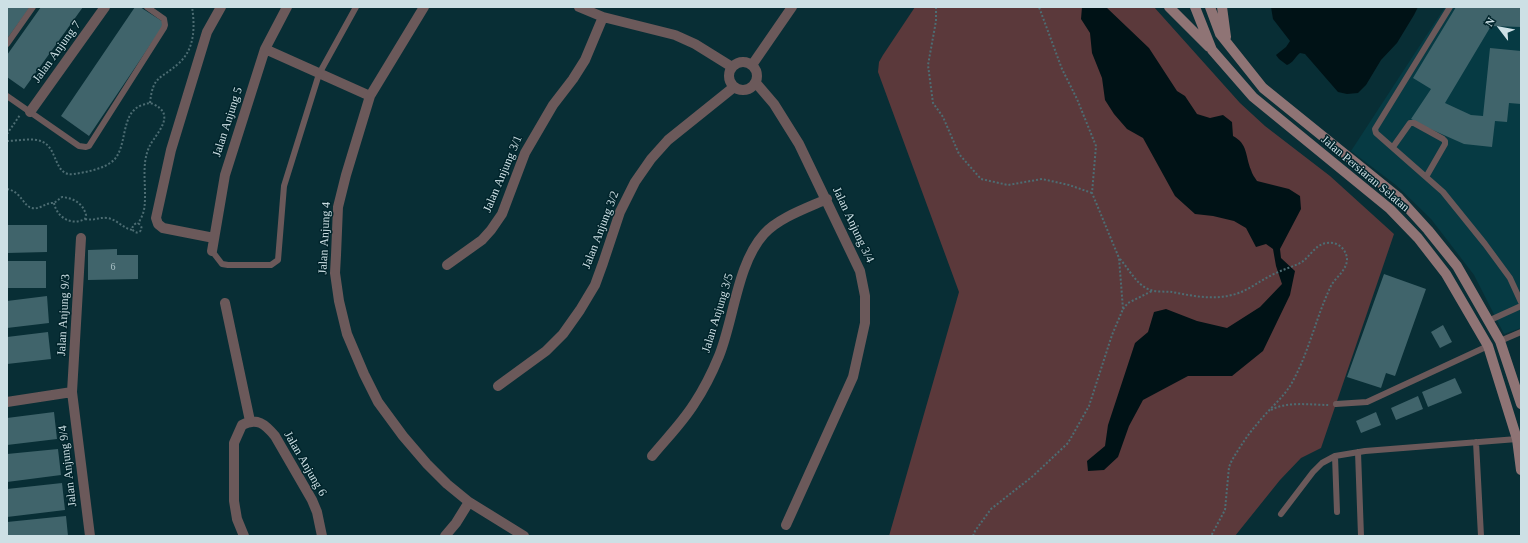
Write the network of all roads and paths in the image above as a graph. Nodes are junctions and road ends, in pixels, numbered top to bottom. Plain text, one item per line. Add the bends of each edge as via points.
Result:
1 (33, 7) edge
2 (106, 7) edge
3 (147, 7) edge
4 (192, 7) edge
5 (221, 7) edge
6 (287, 7) edge
7 (356, 7) edge
8 (424, 7) edge
9 (579, 7) edge
10 (792, 7) edge
11 (936, 7) edge
12 (1039, 7) edge
13 (1169, 7) edge
14 (1195, 7) edge
15 (1210, 7) edge
16 (1222, 7) edge
17 (1450, 7) edge
18 (603, 17) junction
19 (1226, 42) junction
20 (7, 44) edge
21 (265, 49) junction
22 (1212, 50) junction
23 (752, 65) junction
24 (732, 67) junction
25 (319, 74) junction
26 (756, 82) junction
27 (734, 88) junction
28 (7, 96) edge
29 (370, 96) junction
30 (150, 103) junction
31 (28, 110) junction
32 (7, 134) edge
33 (7, 141) edge
34 (1393, 147) junction
35 (1426, 177) junction
36 (7, 189) edge
37 (1092, 193) junction
38 (827, 199) junction
39 (54, 203) junction
40 (85, 218) junction
41 (138, 224) junction
42 (133, 230) junction
43 (81, 238) dead end
44 (214, 238) junction
45 (212, 251) joint
46 (1119, 258) junction
47 (446, 265) dead end
48 (1152, 291) junction
49 (1521, 302) edge
50 (225, 303) dead end
51 (1521, 306) edge
52 (1123, 309) junction
53 (1488, 321) junction
54 (1521, 332) edge
55 (1500, 341) junction
56 (1488, 346) junction
57 (498, 386) dead end
58 (72, 392) junction
59 (7, 402) edge
60 (1336, 404) joint
61 (1521, 404) edge
62 (1268, 411) junction
63 (250, 421) junction
64 (1517, 439) junction
65 (1476, 442) junction
66 (1358, 452) junction
67 (652, 456) dead end
68 (1335, 456) junction
69 (1521, 470) edge
70 (469, 502) junction
71 (1336, 512) dead end
72 (1281, 514) dead end
73 (786, 525) dead end
74 (90, 536) edge
75 (244, 536) edge
76 (322, 536) edge
77 (445, 536) edge
78 (524, 536) edge
79 (973, 536) edge
80 (1211, 536) edge
81 (1362, 536) edge
82 (1481, 536) edge

1 - 20 lane
2 - 31 street, Jalan Anjung 7
3 - 31 lane via 162,17 165,25 89,146 79,146
4 - 30 path via 194,28 189,49 181,62 156,80 152,87
5 - 44 street via 207,32 170,150 156,218 163,228
6 - 21 street, Jalan Anjung 5
7 - 25 lane
8 - 29 street, Jalan Anjung 4
9 - 18 street
10 - 23 street
11 - 37 path via 928,65 933,103 959,154 981,179 1008,185 1042,179
12 - 37 path via 1062,69 1096,146
13 - 22 street
14 - 22 street, Jalan Persiaran Selatan
15 - 19 street, Jalan Persiaran Selatan via 1220,34
16 - 19 street
17 - 34 lane via 1376,124 1376,133
18 - 24 street via 675,35
18 - 47 street, Jalan Anjung 3/1 via 586,60 553,105 525,153 502,214 482,240
19 - 53 street, Jalan Persiaran Selatan via 1263,88 1404,204 1457,266
21 - 25 street
21 - 44 street, Jalan Anjung 5 via 225,175
22 - 56 street, Jalan Persiaran Selatan via 1253,97 1390,209 1418,238 1446,274
23 - 24 street via 744,62
23 - 26 street via 757,73
24 - 27 street via 729,78
25 - 29 street
25 - 45 lane via 284,186 278,260 271,265 228,265 222,264
26 - 27 street via 749,90
26 - 38 street, Jalan Anjung 3/4 via 800,144
27 - 57 street, Jalan Anjung 3/2 via 668,140 651,159 635,182 620,212 595,285 580,310 563,334 546,351
28 - 31 lane
29 - 70 street, Jalan Anjung 4 via 338,207 335,273 347,334 378,402 403,436 447,484
30 - 33 path via 138,106 129,117 120,149 114,160 92,170 72,174 62,171 50,147 40,141
30 - 41 path via 160,110 164,120 147,154 144,170 144,211
31 - 32 path
34 - 35 lane
34 - 35 lane via 1410,123 1443,139 1445,144
35 - 49 lane via 1443,192 1485,244 1510,278
36 - 39 path via 14,190 30,207
37 - 46 path
38 - 67 street, Jalan Anjung 3/5 via 777,223 764,234 752,250 744,268 729,326 709,378 694,406
38 - 73 street, Jalan Anjung 3/4 via 860,271 865,296 865,323 853,377
39 - 40 path via 58,213 65,220 77,222
39 - 40 path via 62,197 77,201 85,211
40 - 42 path via 108,218
41 - 42 path via 133,226
41 - 42 path via 141,227 140,231 136,233
43 - 58 street, Jalan Anjung 9/3
44 - 45 street, Jalan Anjung 5
46 - 48 path via 1136,281
46 - 52 path
48 - 52 path via 1128,303
48 - 62 path via 1204,297 1234,295 1304,261 1327,242 1340,246 1345,251 1346,266 1331,286 1291,385
50 - 63 street
51 - 53 lane
52 - 79 path via 1089,406 1068,443 1033,476 991,509 974,530
53 - 55 street, Jalan Persiaran Selatan
54 - 55 lane
55 - 61 street, Jalan Persiaran Selatan
56 - 60 lane via 1367,402
56 - 64 street, Jalan Persiaran Selatan
58 - 59 street
58 - 74 street, Jalan Anjung 9/4
60 - 62 path via 1278,406
62 - 80 path via 1257,423 1229,466 1225,510
63 - 75 street via 242,425 234,443 234,501 237,519
63 - 76 street, Jalan Anjung 6 via 259,422 275,436 312,500
64 - 65 lane
64 - 69 street, Jalan Persiaran Selatan
65 - 66 lane
65 - 82 lane
66 - 68 lane
66 - 81 lane
68 - 71 lane
68 - 72 lane via 1313,472
70 - 77 street
70 - 78 street, Jalan Anjung 4

